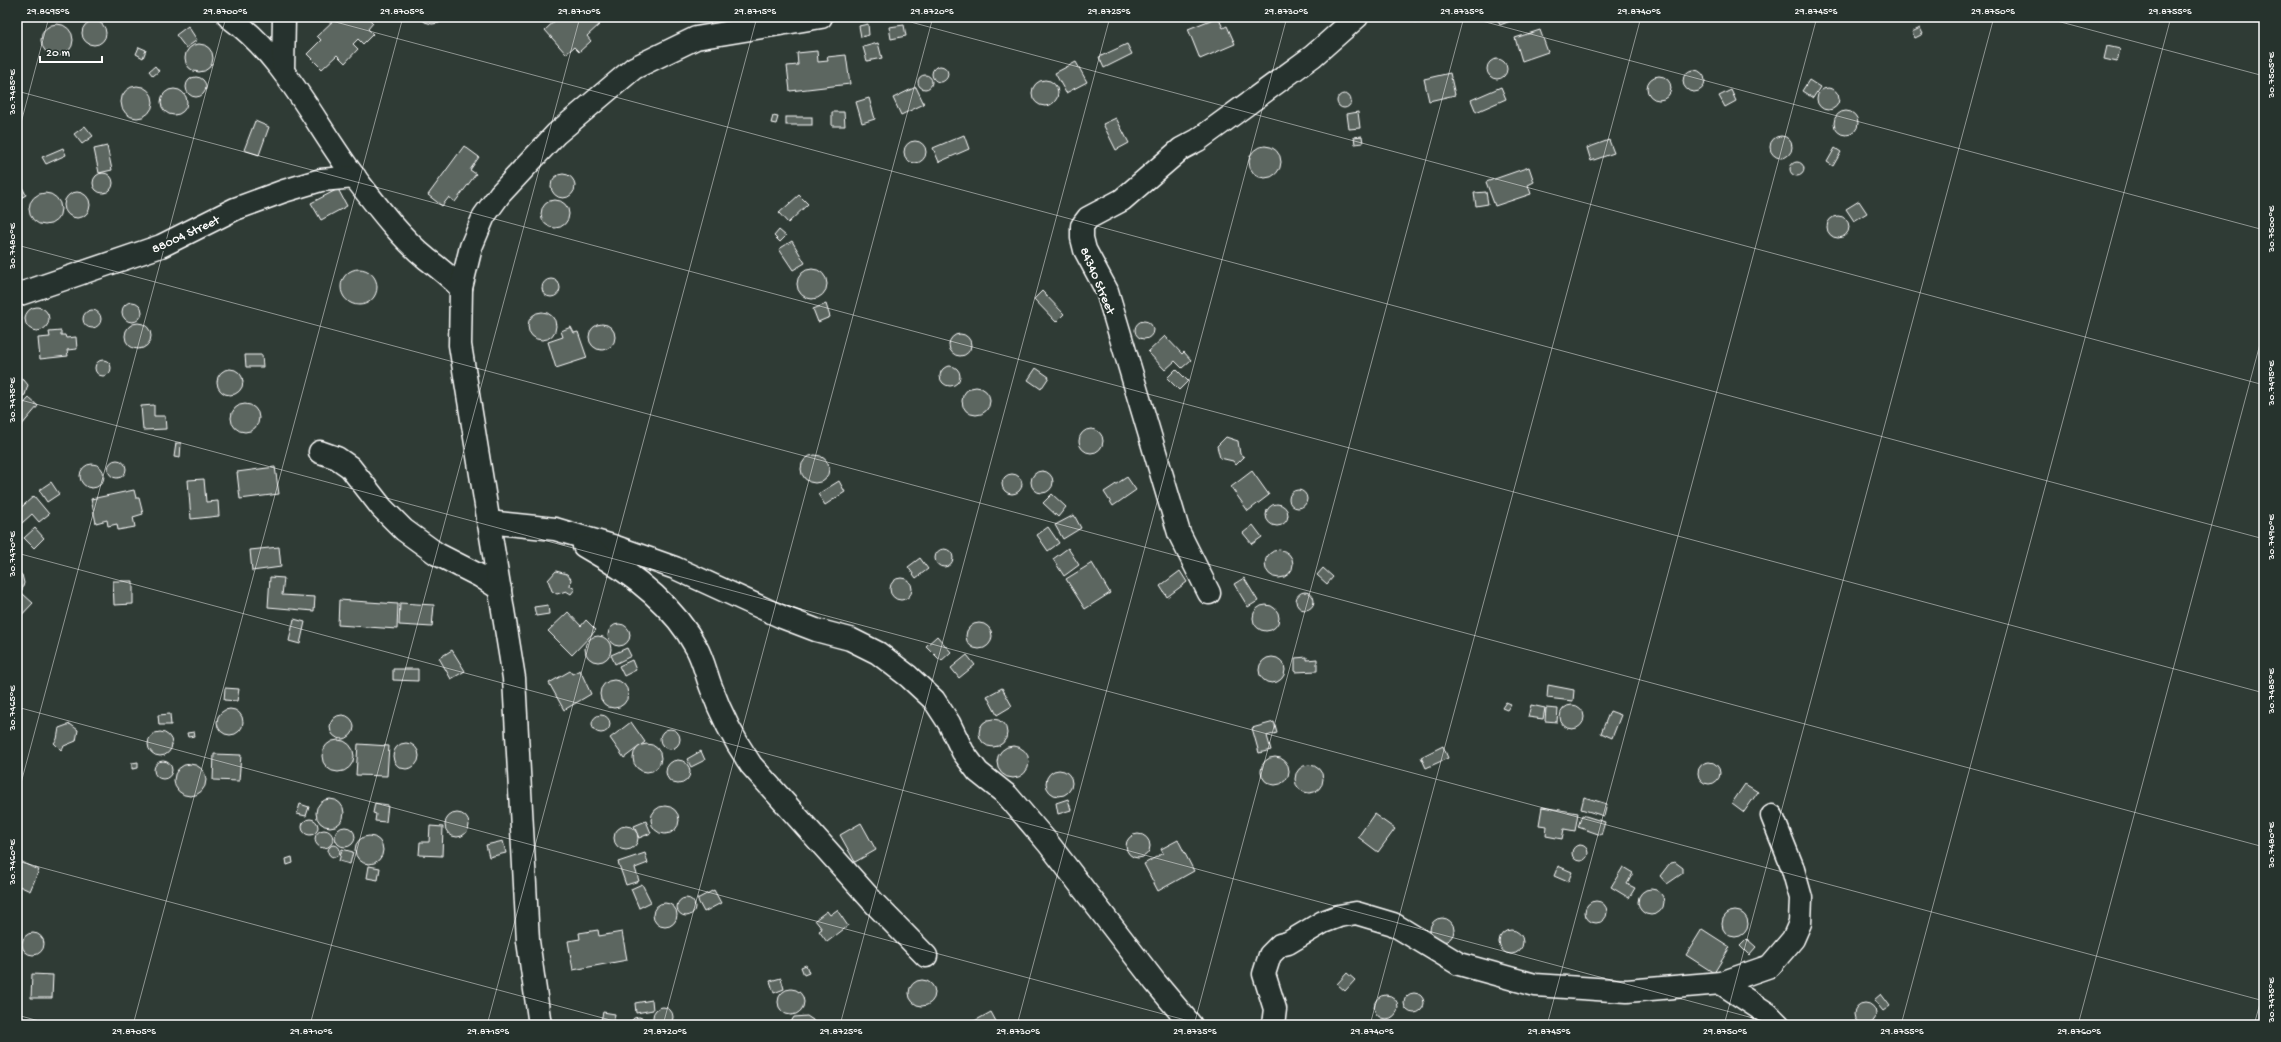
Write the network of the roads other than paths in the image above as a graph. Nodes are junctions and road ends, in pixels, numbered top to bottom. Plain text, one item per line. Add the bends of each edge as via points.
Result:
1 (230, 17) edge
2 (284, 17) edge
3 (821, 17) edge
4 (1357, 17) edge
5 (761, 22) edge
6 (283, 71) junction
7 (355, 177) junction
8 (461, 288) junction
9 (17, 295) edge
10 (320, 452) dead end
11 (488, 522) junction
12 (555, 529) junction
13 (500, 589) junction
14 (1209, 593) dead end
15 (1772, 816) dead end
16 (926, 956) dead end
17 (1721, 983) junction
18 (1774, 1020) edge
19 (540, 1025) edge
20 (1191, 1025) edge
21 (1273, 1025) edge

1 - 6 street via 242,26
2 - 6 street
3 - 5 street
4 - 14 street, 84340 Street via 1313,56 1198,140 1181,149 1122,200 1094,214 1082,226 1085,250 1107,292 1179,534
5 - 8 street via 696,38 634,68 556,134 500,194 484,216 471,247
6 - 7 street
7 - 8 street via 399,230 426,258 442,269
7 - 9 street, 88004 Street via 321,180 284,191 235,210 161,246
8 - 11 street via 460,345
10 - 13 street via 350,467 382,508 404,530 437,554
11 - 12 street
11 - 13 street
12 - 16 street via 606,558 644,586 670,610 696,647 724,718 751,765 876,905
12 - 20 street via 675,568 782,617 850,639 878,653 908,676 934,700 963,752 978,772 1007,795 1048,843
13 - 19 street via 514,678 528,941
15 - 17 street via 1792,866 1801,898 1800,923 1793,940 1770,966
17 - 18 street
17 - 21 street via 1627,991 1535,985 1459,964 1393,924 1356,913 1323,922 1280,945 1270,955 1264,974 1275,1009

